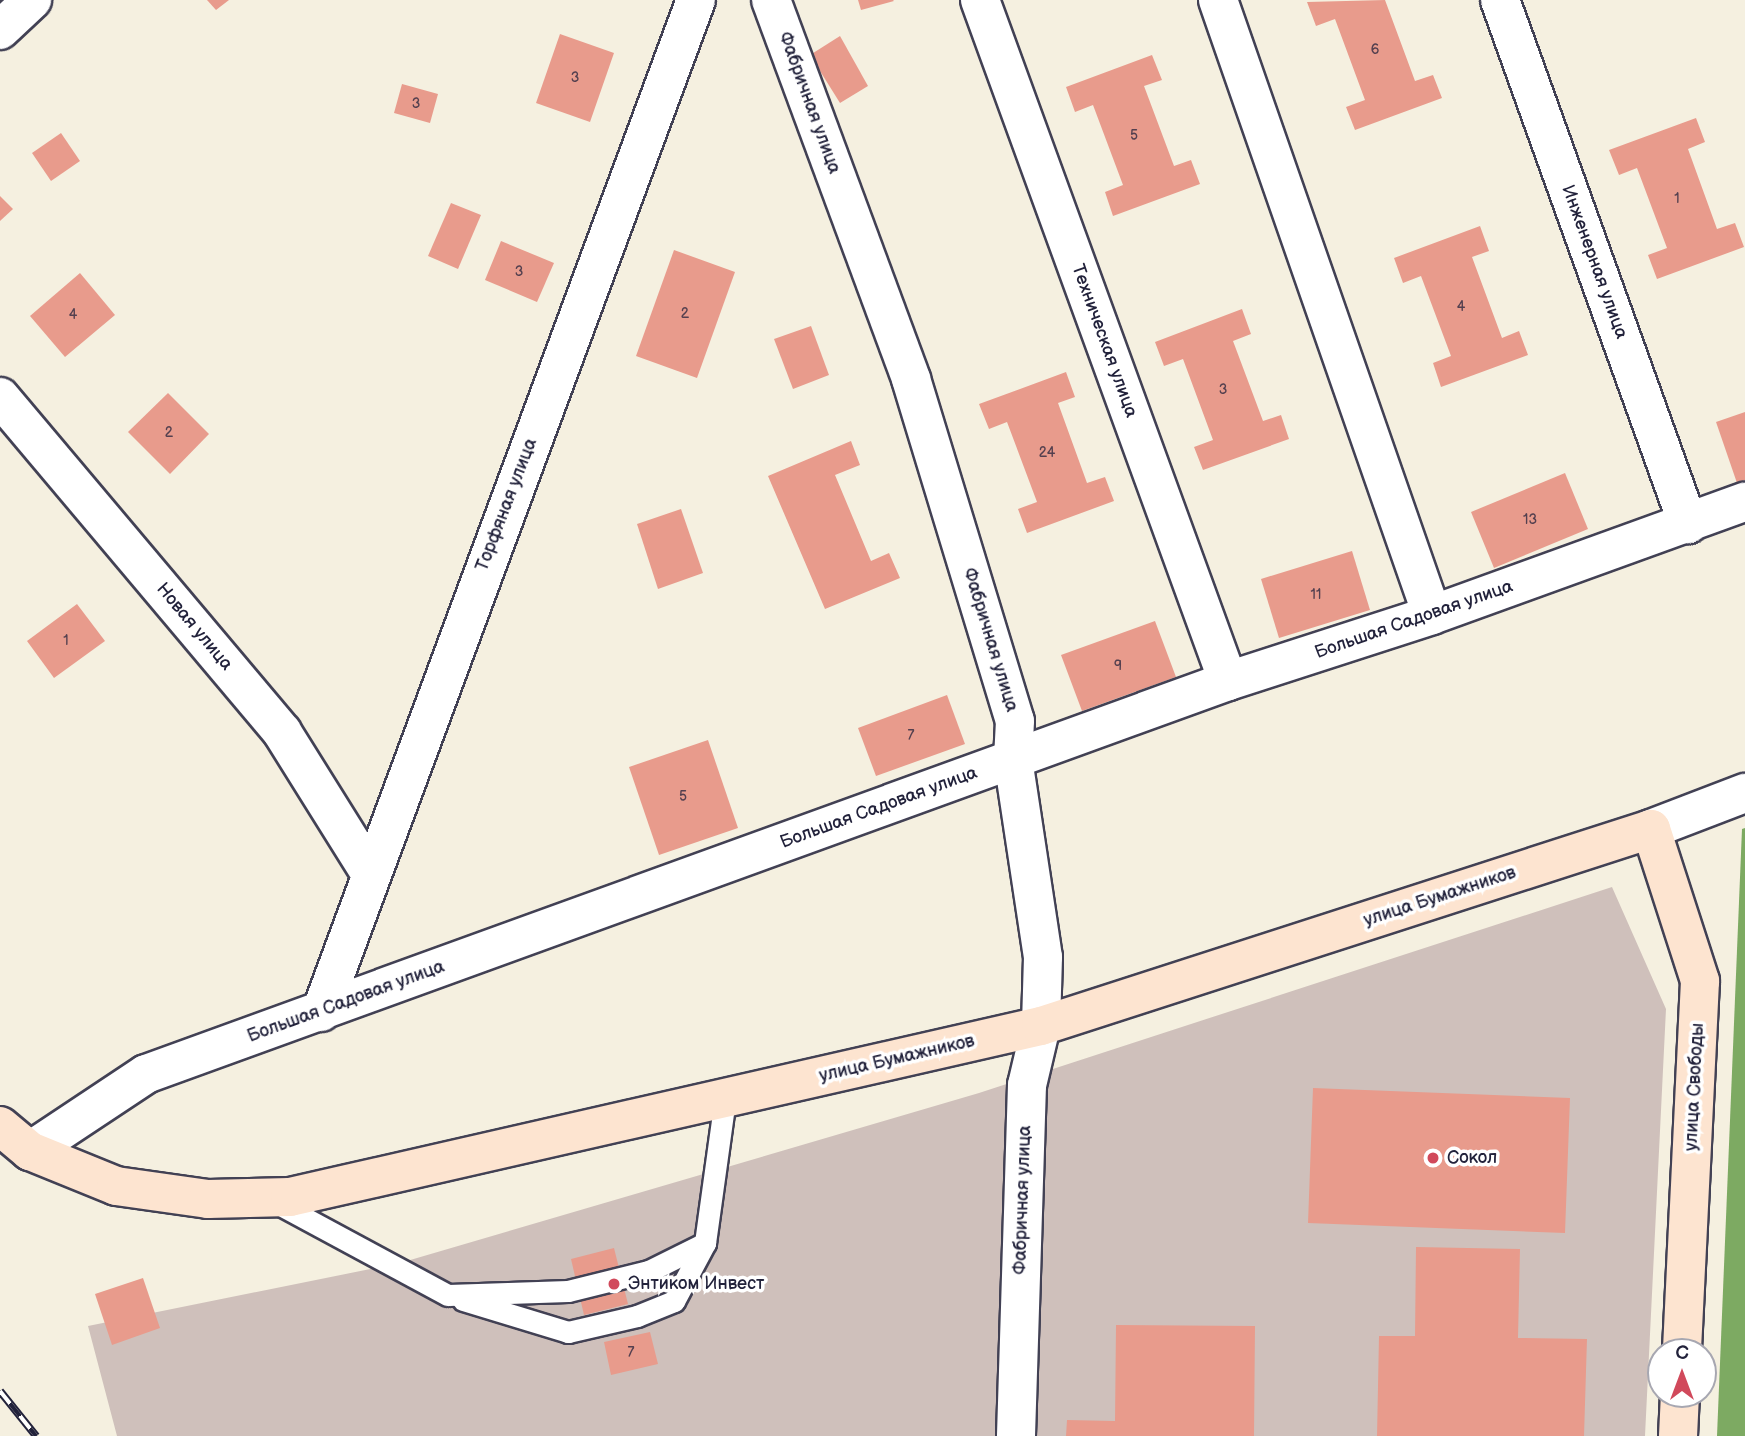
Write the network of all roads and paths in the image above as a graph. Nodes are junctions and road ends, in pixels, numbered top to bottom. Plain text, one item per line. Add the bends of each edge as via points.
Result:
1 (32, 0) edge
2 (696, 0) edge
3 (771, 0) edge
4 (980, 0) edge
5 (1218, 0) edge
6 (1500, 0) edge
7 (0, 30) edge
8 (0, 397) edge
9 (1745, 502) edge
10 (1688, 524) junction
11 (1432, 615) junction
12 (1228, 681) junction
13 (1013, 759) junction
14 (1745, 793) edge
15 (1651, 829) junction
16 (369, 871) junction
17 (321, 1012) junction
18 (1041, 1026) junction
19 (724, 1098) junction
20 (0, 1126) edge
21 (30, 1151) junction
22 (267, 1198) junction
23 (705, 1243) junction
24 (448, 1295) junction
25 (1683, 1338) edge
26 (1679, 1408) edge
27 (1016, 1436) edge
28 (1678, 1436) edge

1 - 7 street
2 - 16 street, Торфяная улица
3 - 13 street, Фабричная улица via 911,379 1015,721
4 - 12 street, Техническая улица
5 - 11 street
6 - 10 street, Инженерная улица
8 - 16 street, Новая улица via 282,732
9 - 10 street, Большая Садовая улица
10 - 11 street, Большая Садовая улица
11 - 12 street, Большая Садовая улица
12 - 13 street, Большая Садовая улица
13 - 17 street, Большая Садовая улица
13 - 18 street, Фабричная улица via 1043,957
14 - 15 street, улица Бумажников
15 - 18 main road, улица Бумажников
15 - 25 main road, улица Свободы via 1700,981
16 - 17 street, Торфяная улица
17 - 21 street, Большая Садовая улица via 146,1074
18 - 19 main road, улица Бумажников
18 - 27 street, Фабричная улица via 1027,1085
19 - 22 main road, улица Бумажников via 303,1194
19 - 23 lane
20 - 21 main road, улица Бумажников
21 - 22 main road, улица Бумажников via 116,1186 208,1199
22 - 24 lane
23 - 24 lane via 649,1271 568,1291
23 - 24 lane via 674,1301 637,1316 568,1332
26 - 28 main road

